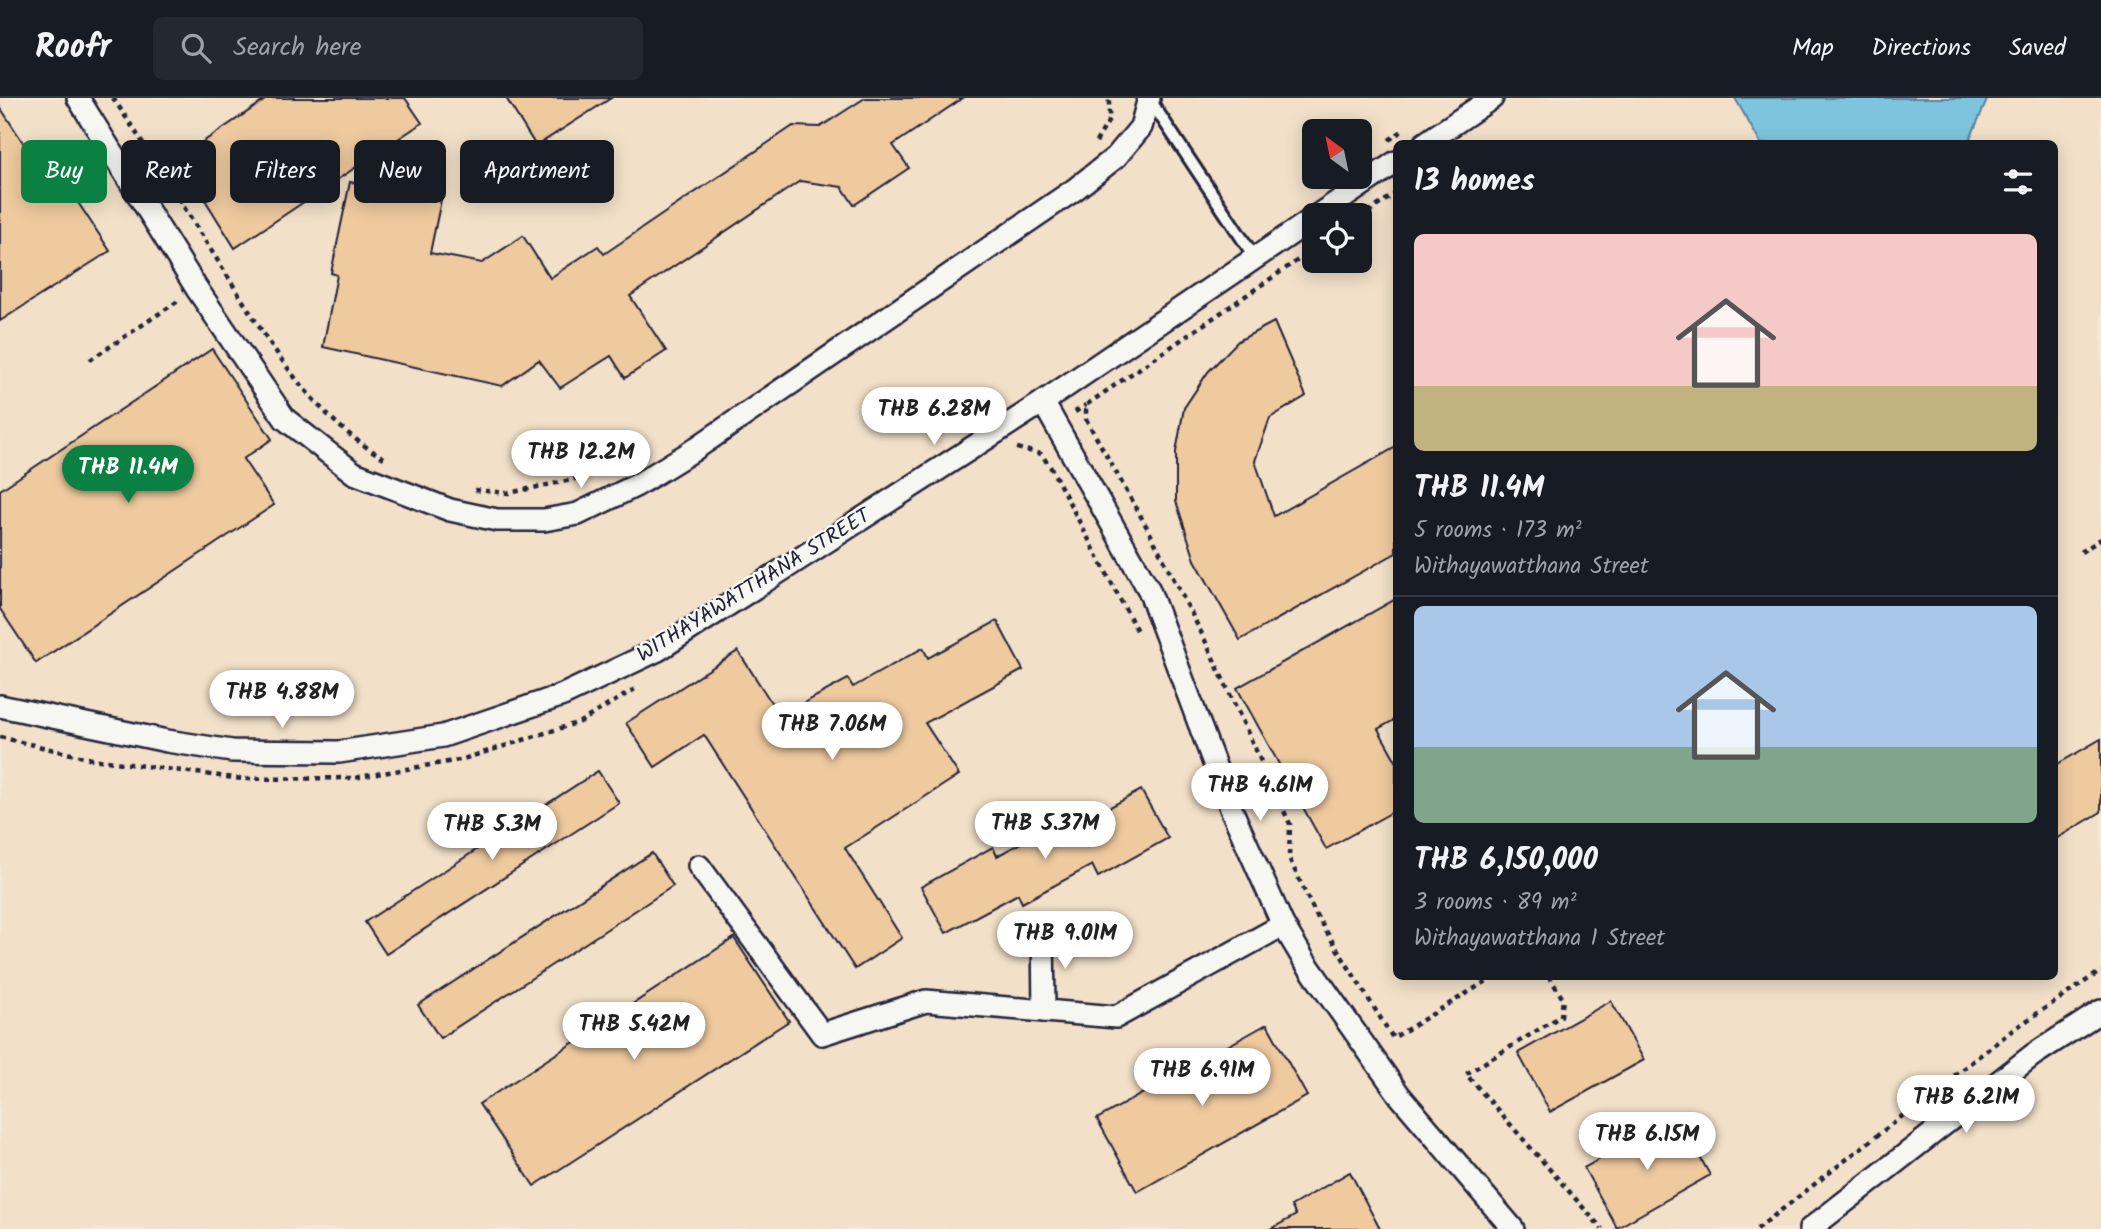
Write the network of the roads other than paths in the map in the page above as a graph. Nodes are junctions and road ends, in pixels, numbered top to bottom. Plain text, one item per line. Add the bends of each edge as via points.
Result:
1 (78, 98) edge
2 (1149, 98) edge
3 (1492, 98) edge
4 (1430, 140) edge
5 (1393, 164) edge
6 (1336, 203) edge
7 (1302, 226) edge
8 (1255, 258) junction
9 (1043, 402) junction
10 (0, 706) edge
11 (699, 866) dead end
12 (1283, 925) junction
13 (1044, 931) dead end
14 (1044, 1012) junction
15 (2099, 1016) edge
16 (1513, 1229) edge
17 (1810, 1229) edge

1 - 2 street via 197,289 285,419 354,473 450,510 497,520 578,514 689,453 1116,158 1141,127
2 - 8 lane
3 - 4 street
5 - 6 street, WITHAYAWATTHANA STREET
7 - 8 street, WITHAYAWATTHANA STREET
8 - 9 street, WITHAYAWATTHANA STREET
9 - 10 street, WITHAYAWATTHANA STREET via 658,650 563,695 443,736 339,752 232,751
9 - 12 street via 1149,590 1232,811
11 - 14 street via 822,1034 926,1001
12 - 14 street via 1116,1017
12 - 16 street via 1400,1096
13 - 14 street
15 - 17 street via 2033,1055

